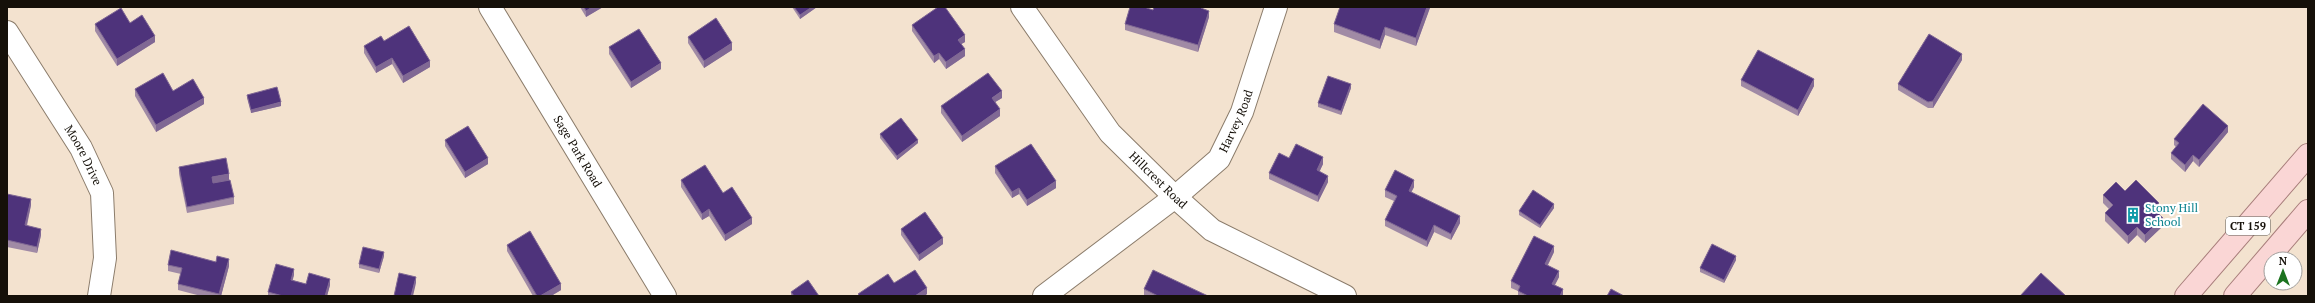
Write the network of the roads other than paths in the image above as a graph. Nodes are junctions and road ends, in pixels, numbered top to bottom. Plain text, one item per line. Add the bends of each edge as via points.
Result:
1 (490, 7) edge
2 (1022, 7) edge
3 (1276, 7) edge
4 (7, 32) edge
5 (2308, 155) edge
6 (1175, 197) junction
7 (2308, 211) edge
8 (100, 296) edge
9 (665, 296) edge
10 (1044, 296) edge
11 (1345, 296) edge
12 (2186, 296) edge
13 (2235, 296) edge

1 - 9 street, Sage Park Road
2 - 6 street, Hillcrest Road via 1110,133
3 - 6 street, Harvey Road via 1242,112 1219,159
4 - 8 street, Moore Drive via 81,148 102,193 106,258
5 - 12 main road, CT 159
6 - 10 street, Harvey Road
6 - 11 street, Hillcrest Road via 1212,230
7 - 13 main road, CT 159

